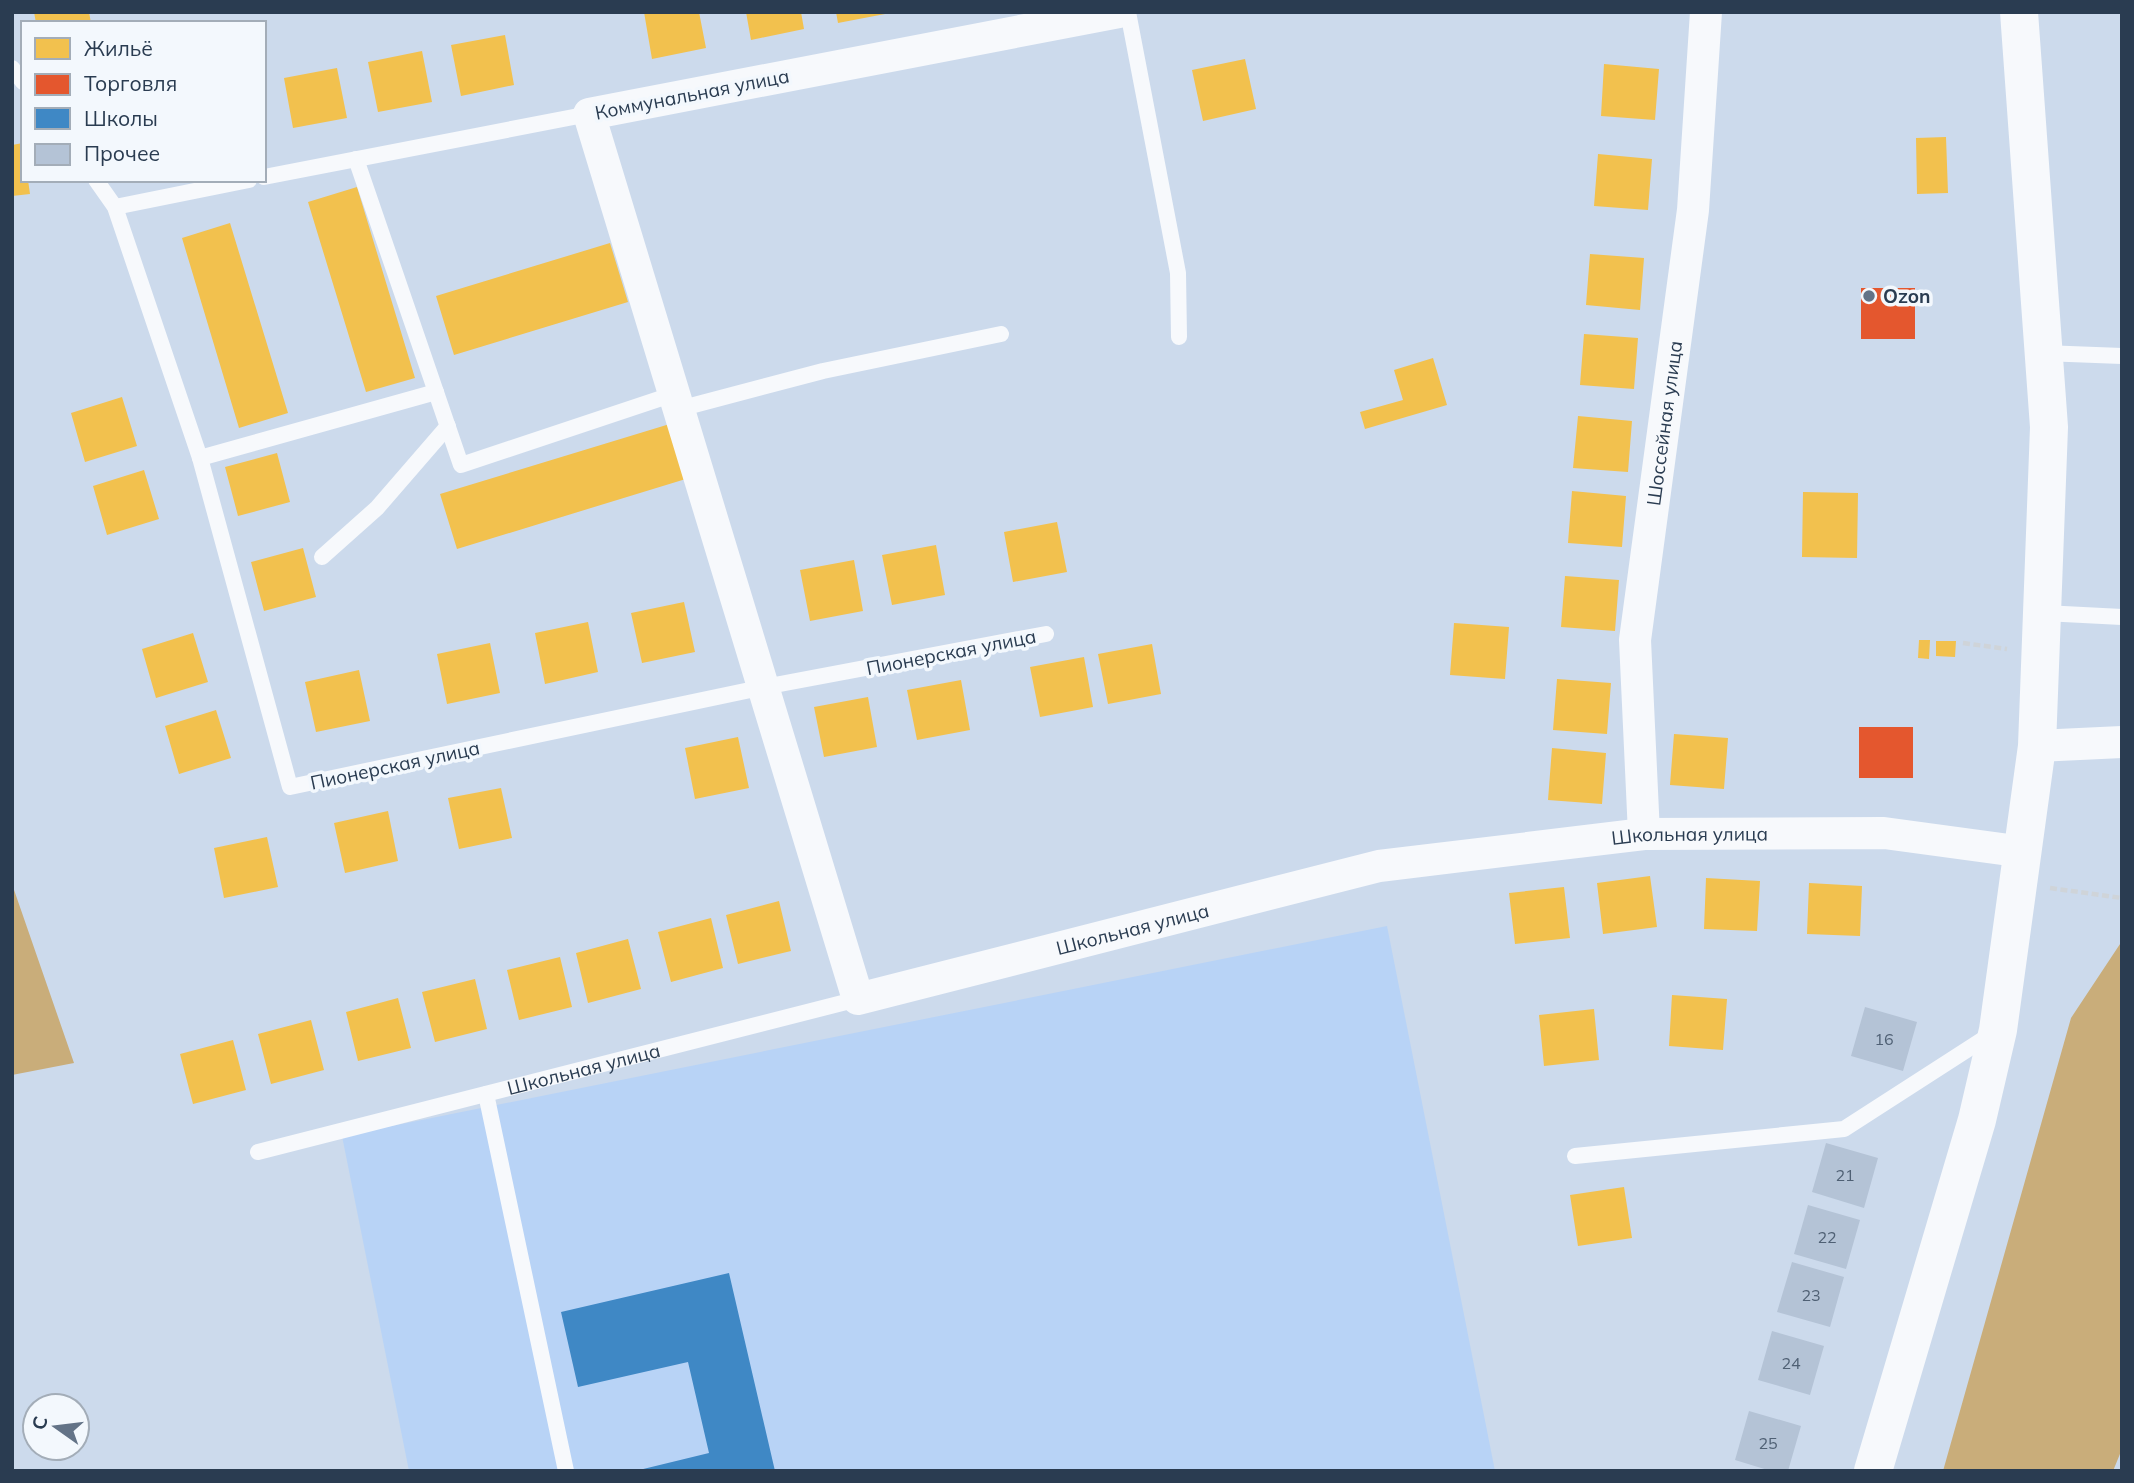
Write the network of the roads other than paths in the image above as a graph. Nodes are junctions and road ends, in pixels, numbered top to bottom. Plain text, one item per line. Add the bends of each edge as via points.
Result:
1 (1119, 12) edge
2 (1128, 12) edge
3 (1706, 12) edge
4 (2019, 12) edge
5 (589, 114) junction
6 (356, 159) junction
7 (266, 177) edge
8 (97, 182) edge
9 (239, 182) edge
10 (116, 207) junction
11 (1001, 334) dead end
12 (1179, 337) dead end
13 (2043, 353) junction
14 (2122, 356) edge
15 (436, 392) junction
16 (677, 401) junction
17 (448, 426) junction
18 (200, 458) junction
19 (322, 557) dead end
20 (2044, 613) junction
21 (2122, 617) edge
22 (1046, 634) dead end
23 (764, 687) junction
24 (2122, 742) edge
25 (2037, 746) junction
26 (1644, 834) junction
27 (2022, 868) junction
28 (858, 999) junction
29 (1998, 1030) junction
30 (486, 1094) junction
31 (258, 1152) dead end
32 (1575, 1156) dead end
33 (566, 1471) edge
34 (1873, 1471) edge

1 - 5 street, Коммунальная улица
2 - 12 lane via 1178,273
3 - 26 street, Шоссейная улица via 1693,210 1635,640
4 - 13 main road
5 - 6 lane, Коммунальная улица
5 - 16 street
6 - 7 lane, Коммунальная улица
6 - 15 lane
8 - 10 lane, Пионерская улица
9 - 10 lane
10 - 18 lane, Пионерская улица
11 - 16 lane
13 - 14 lane
13 - 20 main road via 2049,427
15 - 17 lane
15 - 18 lane
16 - 17 lane via 461,465
16 - 23 street
17 - 19 lane via 377,508
18 - 23 lane, Пионерская улица via 290,787
20 - 21 lane
20 - 25 main road
22 - 23 lane, Пионерская улица
23 - 28 street
24 - 25 street
25 - 27 main road
26 - 27 street, Школьная улица via 1884,833
26 - 28 street, Школьная улица via 1379,866
27 - 29 main road
28 - 30 lane, Школьная улица
29 - 32 lane via 1844,1129
29 - 34 main road via 1977,1120
30 - 31 lane, Школьная улица
30 - 33 lane

